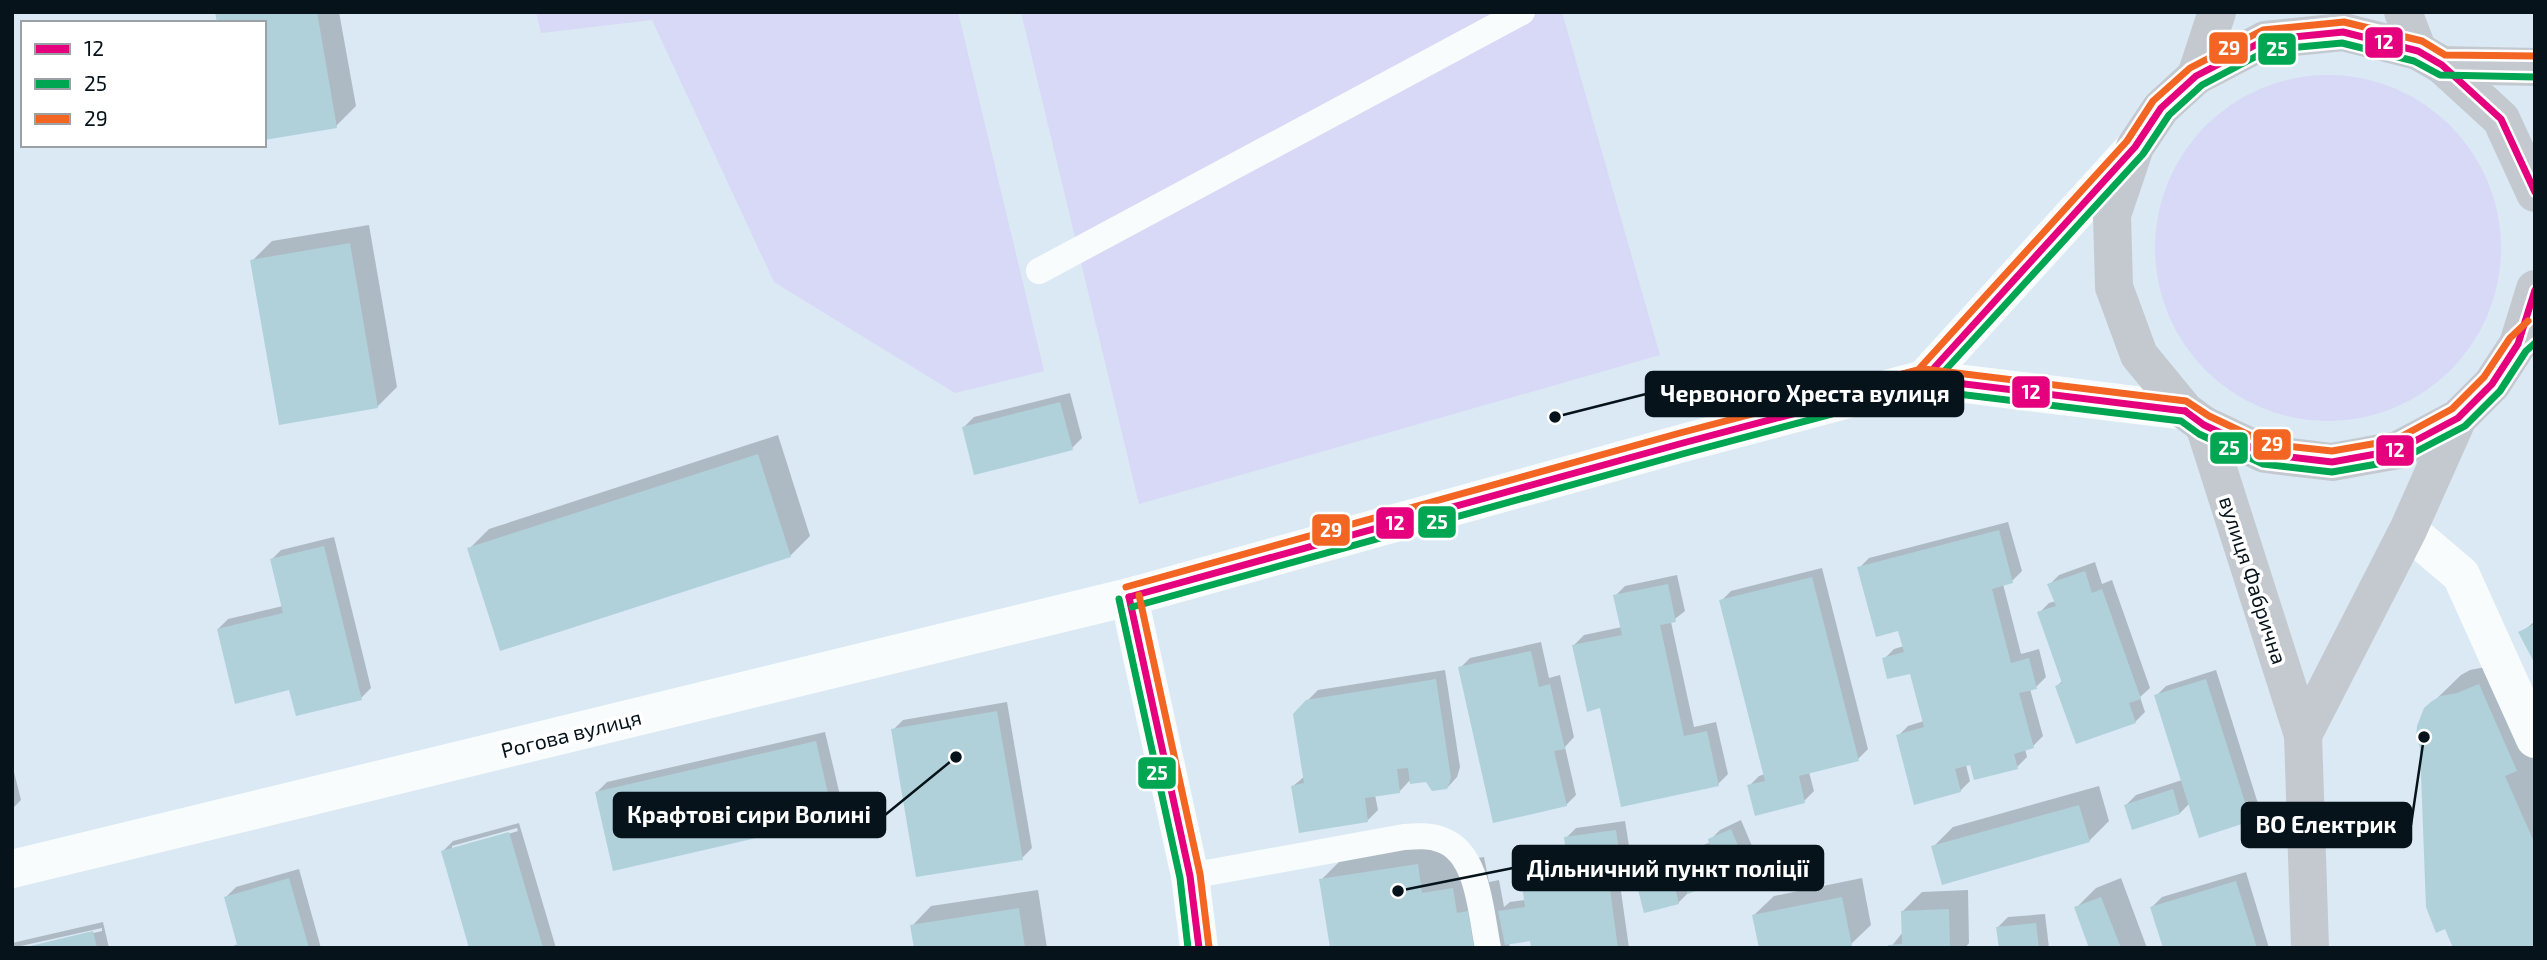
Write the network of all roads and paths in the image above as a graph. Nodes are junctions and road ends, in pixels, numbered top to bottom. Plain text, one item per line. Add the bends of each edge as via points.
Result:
1 (1522, 12) edge
2 (2217, 12) edge
3 (2403, 12) edge
4 (2430, 58) junction
5 (2535, 67) edge
6 (2196, 76) junction
7 (2135, 146) junction
8 (2535, 193) edge
9 (1039, 271) dead end
10 (2535, 289) edge
11 (2526, 337) edge
12 (1924, 379) junction
13 (2194, 418) junction
14 (2458, 418) junction
15 (2408, 530) junction
16 (1129, 597) junction
17 (2303, 735) junction
18 (2535, 739) edge
19 (12, 869) edge
20 (1190, 876) junction
21 (1199, 948) edge
22 (1488, 948) edge
23 (2310, 948) edge

1 - 9 lane
2 - 6 main road
3 - 4 main road
4 - 5 main road
4 - 6 main road via 2343,32 2265,40
4 - 8 main road via 2501,119
6 - 7 main road via 2161,107
7 - 12 main road
7 - 13 main road via 2112,215 2114,287 2139,355
10 - 11 main road
11 - 14 main road via 2492,384
12 - 13 main road
12 - 16 main road, Рогова вулиця
13 - 14 main road via 2265,454 2332,462 2398,450
13 - 17 main road, вулиця Фабрична
14 - 15 main road, вулиця Фабрична
15 - 17 main road, вулиця Фабрична
15 - 18 main road via 2461,575
16 - 19 main road, Рогова вулиця
16 - 20 main road
17 - 23 main road, вулиця Фабрична
20 - 21 main road
20 - 22 lane via 1426,836 1454,846 1464,856 1473,873

